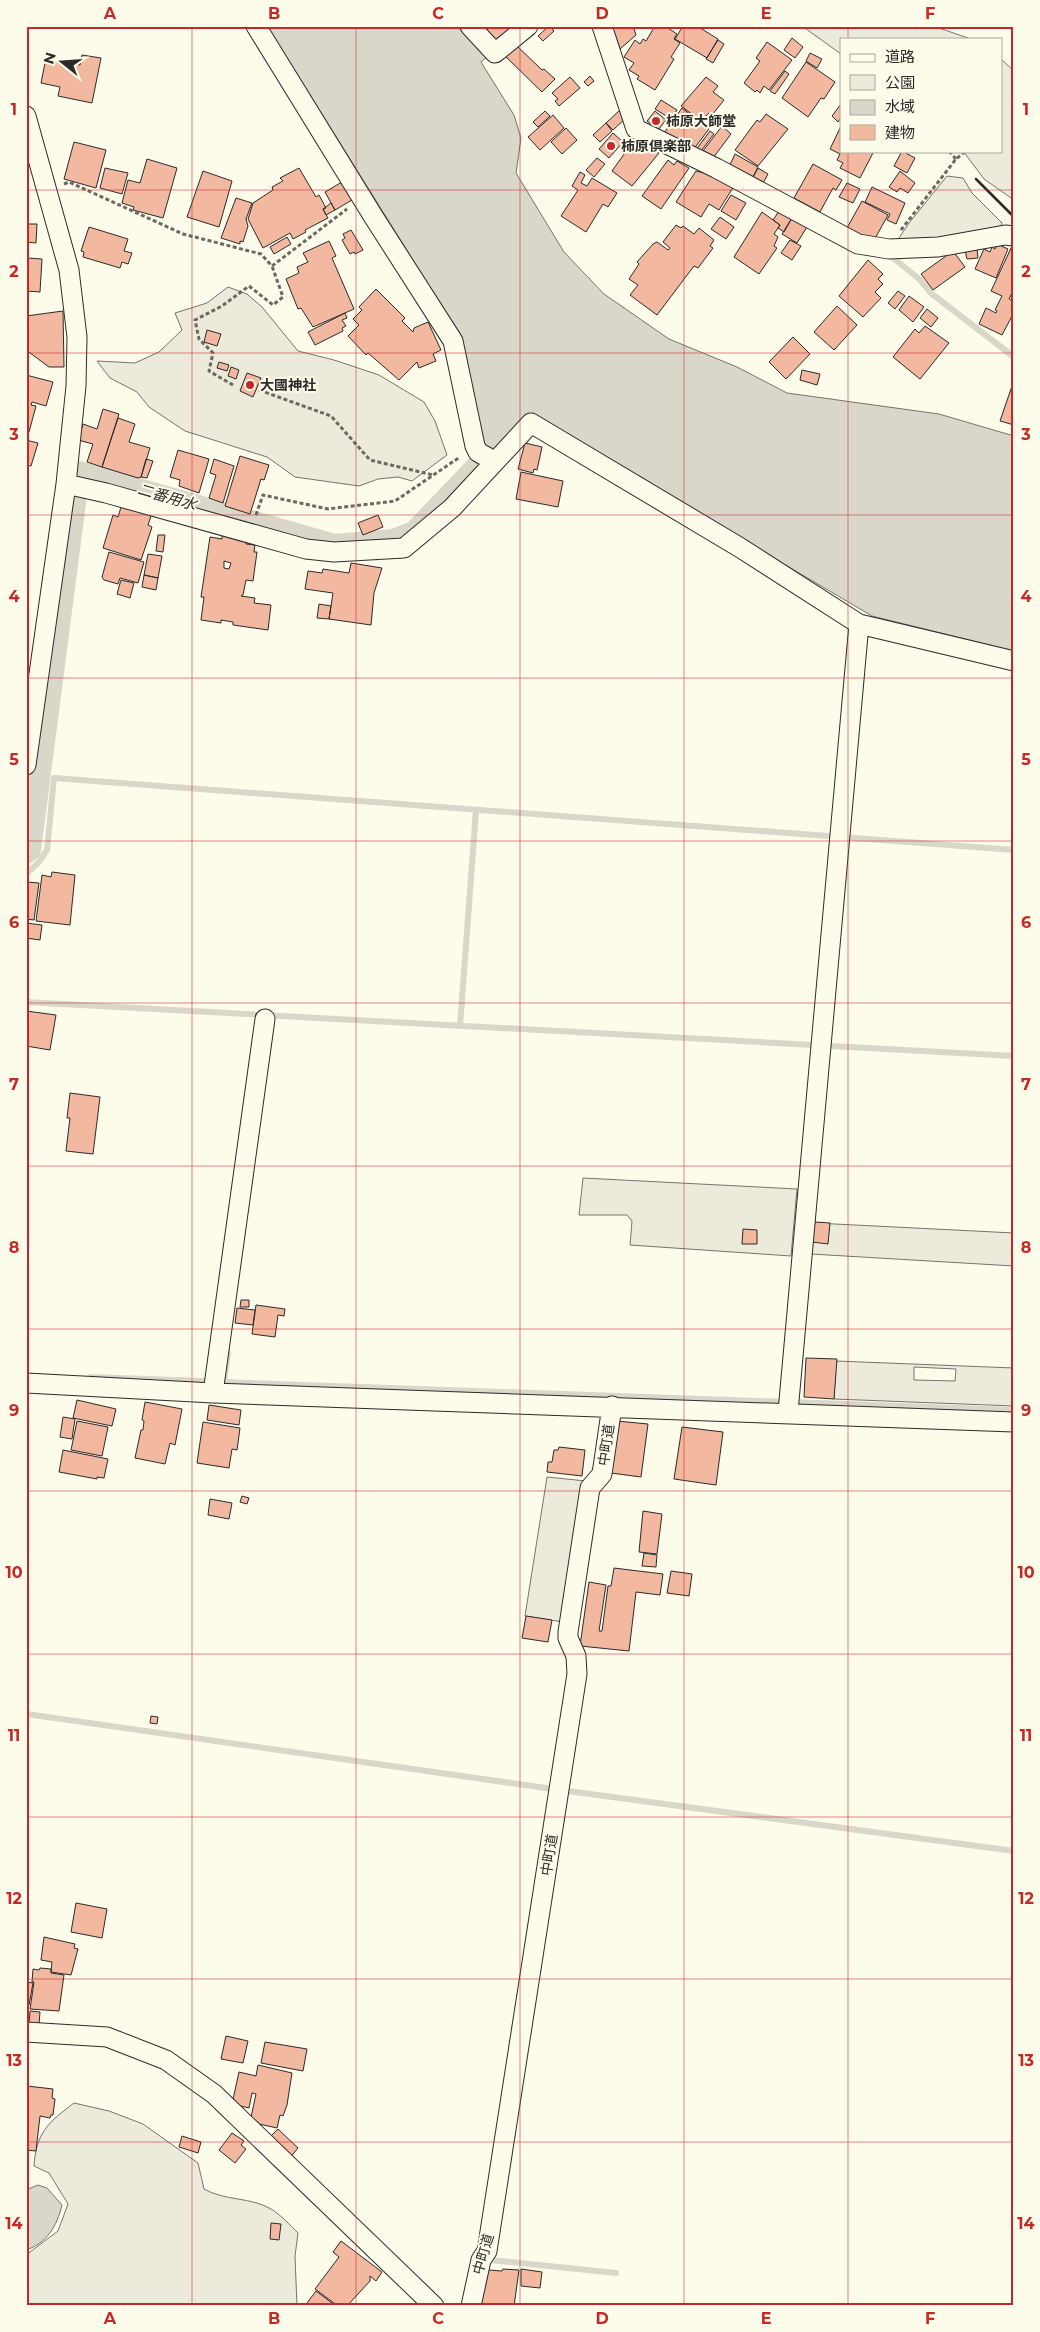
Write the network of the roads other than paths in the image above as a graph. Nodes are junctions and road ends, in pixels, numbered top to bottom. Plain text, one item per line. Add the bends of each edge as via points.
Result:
1 (256, 26) edge
2 (470, 26) edge
3 (528, 26) edge
4 (602, 26) edge
5 (26, 116) edge
6 (1014, 236) edge
7 (484, 454) junction
8 (76, 487) junction
9 (859, 624) junction
10 (1014, 661) edge
11 (26, 765) edge
12 (265, 1019) dead end
13 (26, 1383) edge
14 (213, 1393) junction
15 (788, 1405) junction
16 (612, 1406) junction
17 (1014, 1422) edge
18 (26, 2032) edge
19 (434, 2306) edge
20 (471, 2306) edge

1 - 7 street via 453,341
2 - 3 street via 495,54
4 - 6 street via 636,129 858,244 889,250 938,248
5 - 8 street via 69,270 77,337
7 - 8 street via 452,508 404,548 371,552 306,548
7 - 9 street via 531,423 739,547
8 - 11 street
9 - 10 street
9 - 15 street
12 - 14 street
13 - 14 street
14 - 16 street
15 - 16 street
15 - 17 street
16 - 20 street, 中町道 via 602,1474 590,1488 568,1632 577,1674 560,1791 487,2250 481,2260
18 - 19 street via 107,2037 166,2060 214,2094

